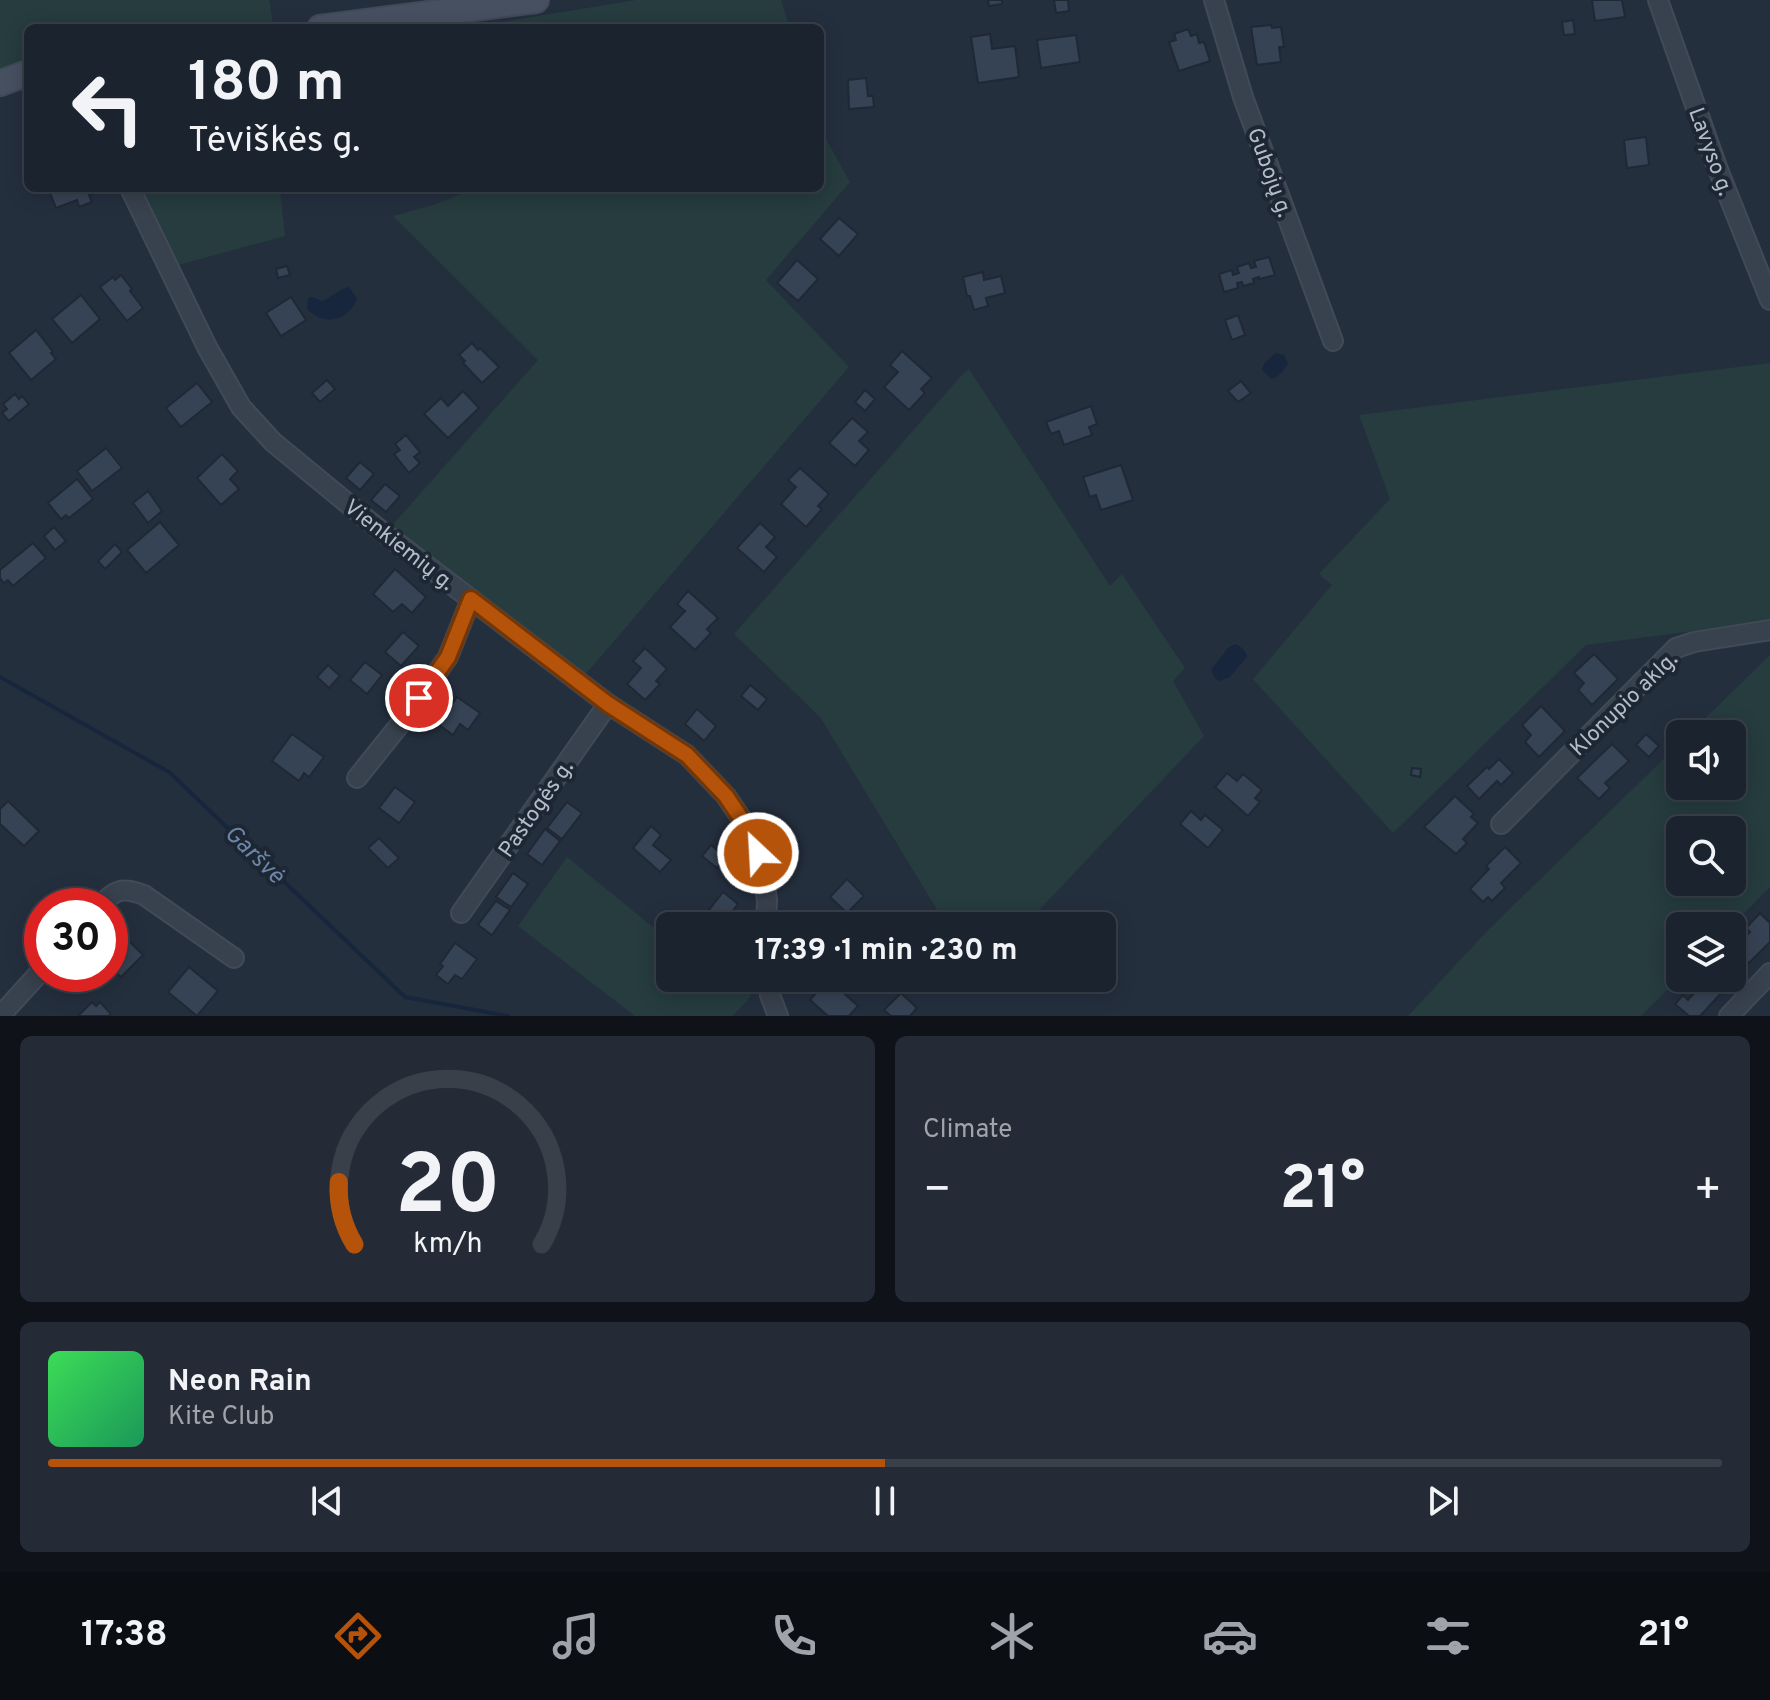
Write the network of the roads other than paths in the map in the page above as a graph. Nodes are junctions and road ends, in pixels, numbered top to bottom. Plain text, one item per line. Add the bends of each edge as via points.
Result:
1 (536, 0) edge
2 (1214, 0) edge
3 (1658, 0) edge
4 (428, 7) edge
5 (341, 24) edge
6 (24, 74) edge
7 (0, 83) edge
8 (132, 192) edge
9 (1762, 261) edge
10 (1770, 300) edge
11 (1333, 341) dead end
12 (471, 599) junction
13 (1770, 630) edge
14 (608, 704) junction
15 (357, 778) dead end
16 (1501, 824) dead end
17 (128, 890) edge
18 (767, 912) edge
19 (461, 913) dead end
20 (234, 958) dead end
21 (1770, 973) edge
22 (24, 990) edge
23 (769, 992) edge
24 (0, 1016) edge
25 (778, 1016) edge
26 (1729, 1016) edge

1 - 4 main road
2 - 11 street, Gubojų g. via 1243,97
3 - 9 street, Lavyso g. via 1717,167
4 - 5 main road
6 - 7 main road
8 - 12 street, Vienkiemių g. via 241,407 273,442
9 - 10 street, Lavyso g.
12 - 14 street, Vienkiemių g.
12 - 15 street via 448,657
13 - 16 street, Klonupio aklg. via 1676,648
14 - 18 street, Vienkiemių g. via 687,755 726,796 751,833 764,874
14 - 19 street, Pastogės g.
17 - 20 street via 144,895
21 - 26 street
22 - 24 street
23 - 25 street

